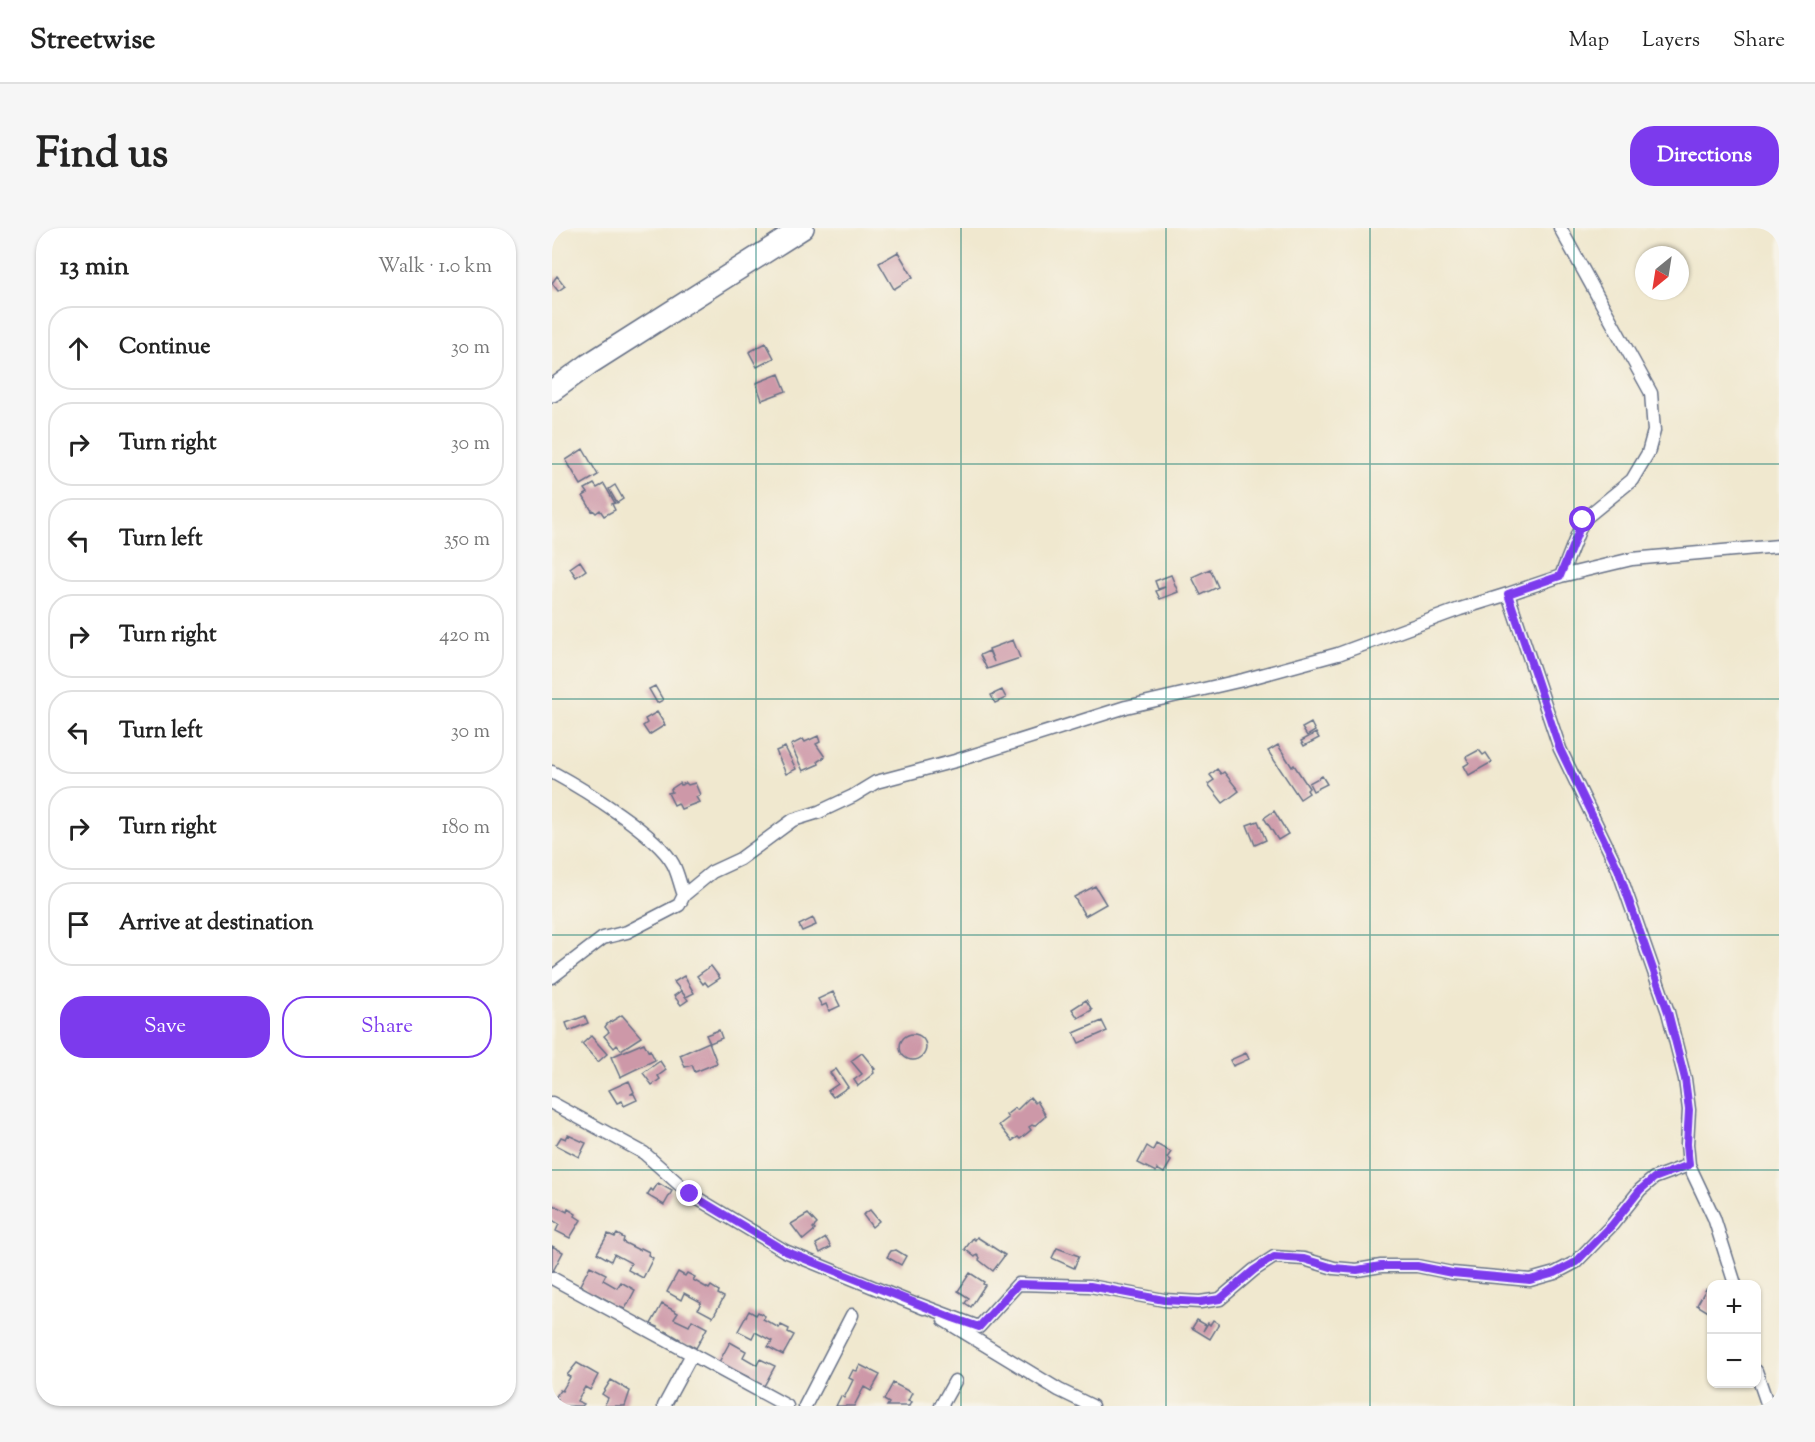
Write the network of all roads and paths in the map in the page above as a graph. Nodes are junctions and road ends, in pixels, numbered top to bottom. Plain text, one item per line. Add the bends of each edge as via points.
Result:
1 (803, 228) edge
2 (1560, 228) edge
3 (552, 391) edge
4 (1779, 546) edge
5 (1560, 576) junction
6 (1508, 594) junction
7 (552, 772) edge
8 (684, 895) junction
9 (552, 977) edge
10 (552, 1103) edge
11 (1689, 1165) junction
12 (552, 1278) edge
13 (1734, 1280) edge
14 (918, 1304) junction
15 (852, 1315) dead end
16 (692, 1354) junction
17 (955, 1380) dead end
18 (1761, 1386) edge
19 (664, 1406) edge
20 (787, 1406) edge
21 (805, 1406) edge
22 (940, 1406) edge
23 (1092, 1406) edge
24 (1768, 1406) edge

1 - 3 highway
2 - 5 street via 1652,393 1654,431 1648,453 1632,480 1583,520
4 - 5 street via 1632,559
5 - 6 street
6 - 8 street via 1338,654 1126,707 876,782 819,812 793,820 740,858 712,872
6 - 11 street via 1560,749 1618,869 1668,1012 1685,1079
7 - 8 street via 655,841 673,864
8 - 9 street via 679,906 627,932 603,938
10 - 14 street via 644,1153 690,1194 785,1251
11 - 13 street via 1718,1228
11 - 14 street via 1654,1178 1640,1190 1576,1262 1530,1280 1417,1266 1334,1268 1304,1259 1274,1257 1220,1299 1200,1302 1164,1300 1090,1286 1018,1284 979,1327
12 - 16 street
14 - 23 street
15 - 21 street
16 - 19 street
16 - 20 street
17 - 22 street
18 - 24 street

